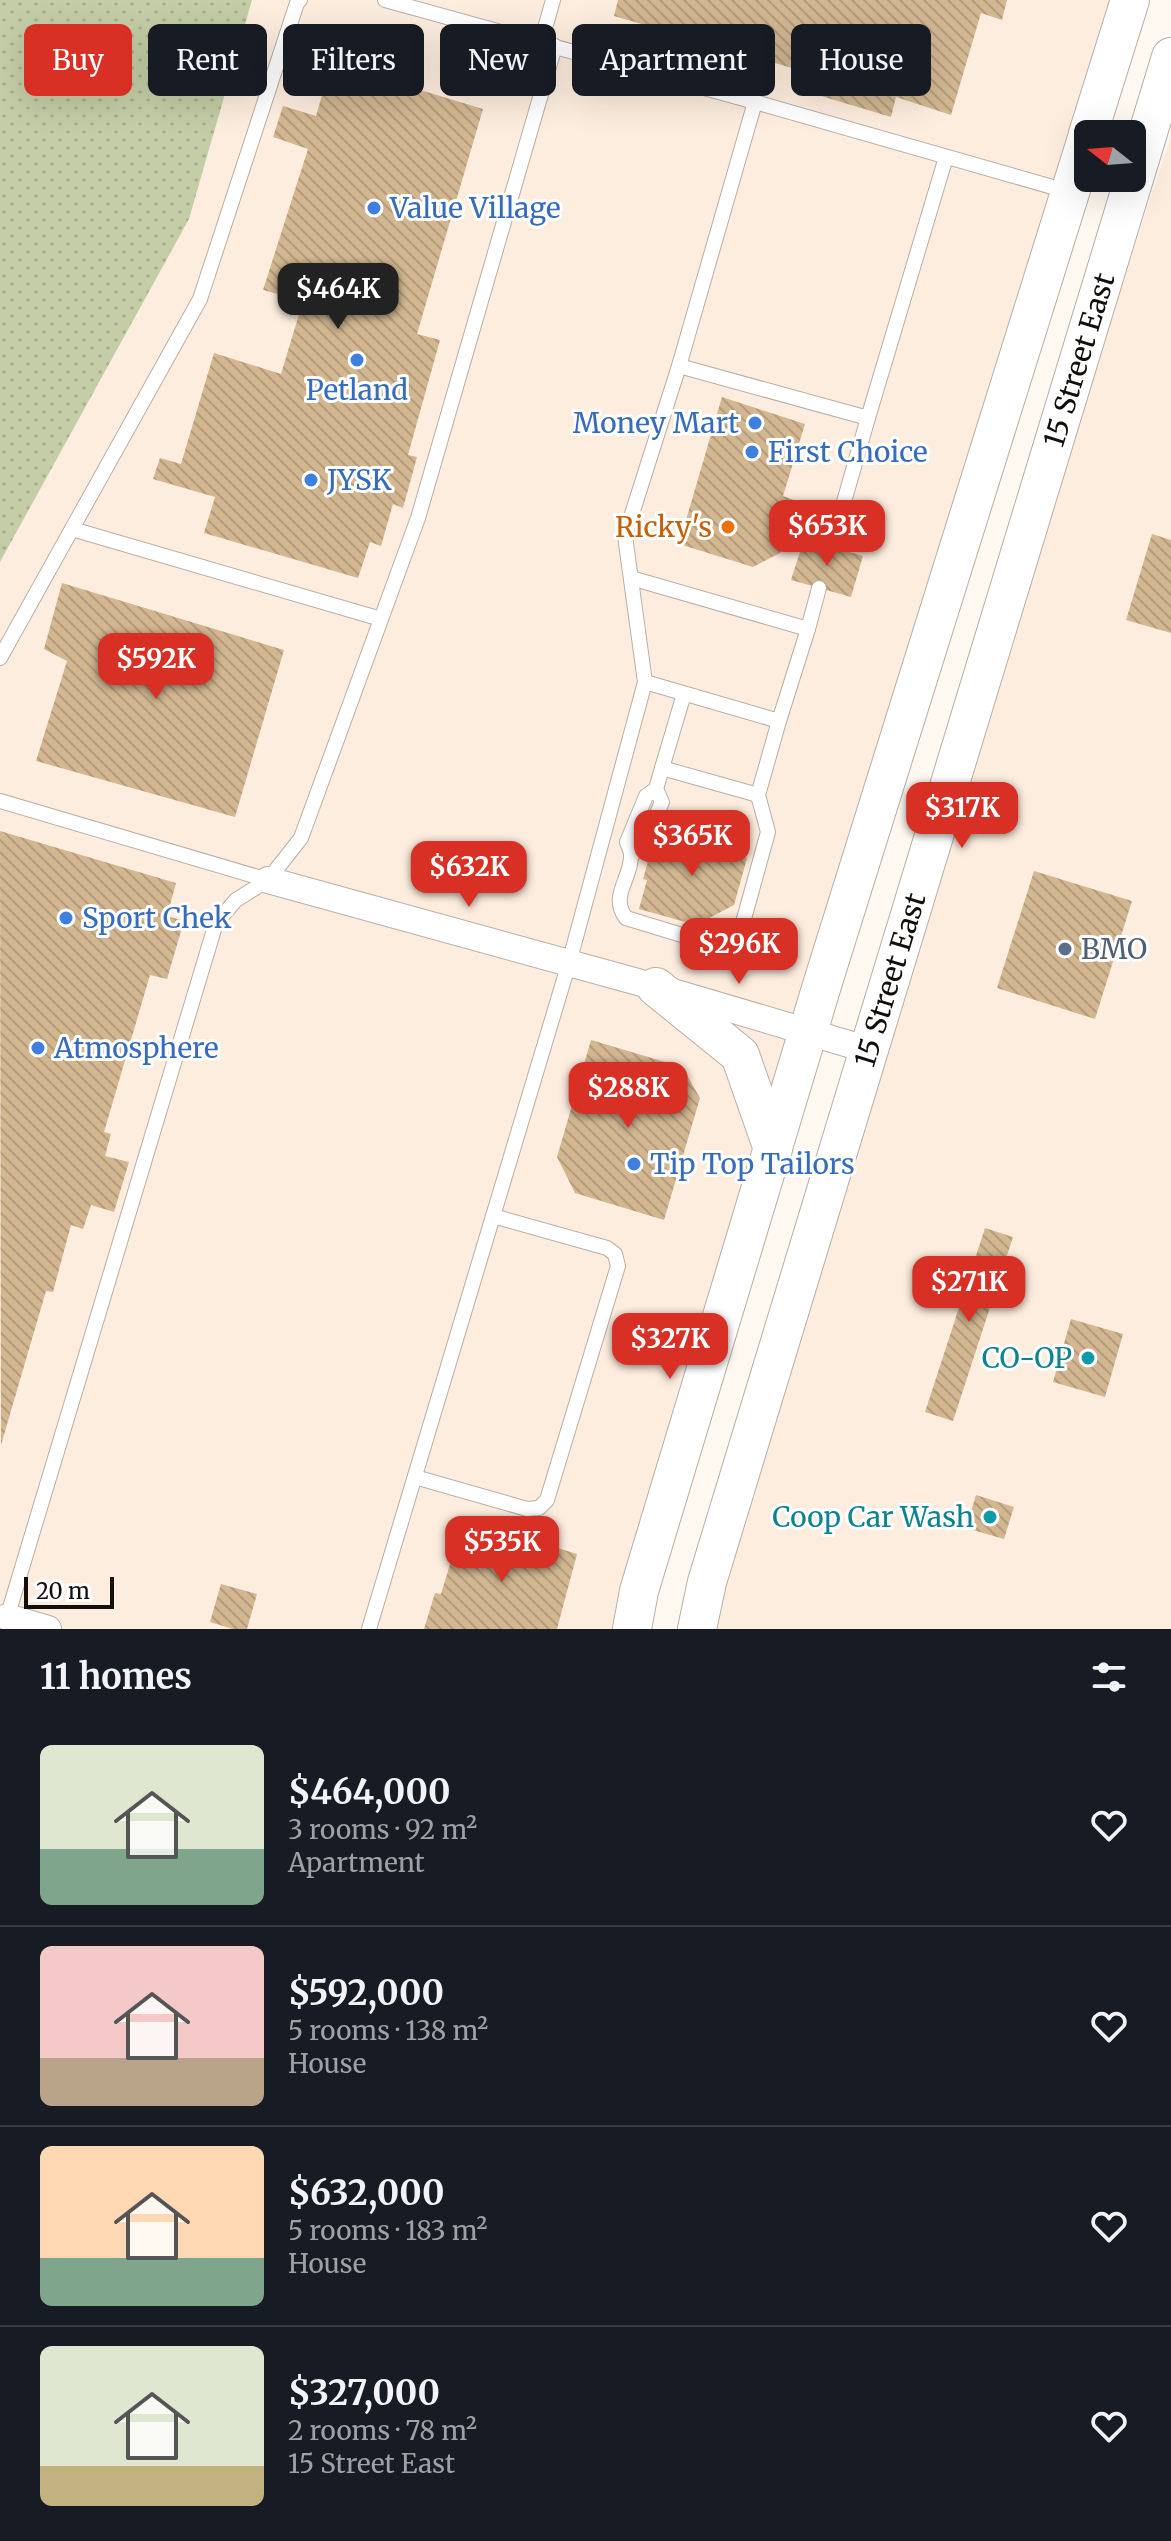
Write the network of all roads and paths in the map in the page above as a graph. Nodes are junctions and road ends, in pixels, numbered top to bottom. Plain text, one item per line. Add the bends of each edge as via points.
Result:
1 (300, 0) edge
2 (385, 0) edge
3 (553, 0) edge
4 (1130, 0) edge
5 (474, 24) edge
6 (550, 24) edge
7 (556, 46) edge
8 (1171, 57) edge
9 (534, 96) edge
10 (755, 102) junction
11 (1092, 120) edge
12 (946, 157) junction
13 (1074, 179) edge
14 (1070, 192) junction
15 (679, 366) junction
16 (868, 418) junction
17 (72, 529) junction
18 (831, 547) dead end
19 (631, 578) junction
20 (819, 588) dead end
21 (381, 619) junction
22 (808, 629) junction
23 (0, 658) edge
24 (645, 682) junction
25 (684, 694) junction
26 (779, 721) junction
27 (662, 768) junction
28 (758, 795) junction
29 (0, 801) edge
30 (268, 880) junction
31 (569, 963) junction
32 (656, 987) junction
33 (808, 1032) junction
34 (869, 1050) junction
35 (773, 1149) junction
36 (493, 1216) junction
37 (415, 1477) junction
38 (4, 1621) edge
39 (48, 1629) edge
40 (369, 1629) edge
41 (632, 1629) edge
42 (697, 1629) edge

1 - 17 lane via 200,299
2 - 5 lane
3 - 6 lane
4 - 11 main road, 15 Street East
7 - 10 lane
8 - 34 main road, 15 Street East
9 - 21 lane via 418,518
10 - 12 lane
10 - 15 lane
12 - 14 lane
12 - 16 lane
13 - 14 main road, 15 Street East
14 - 33 main road, 15 Street East
15 - 16 lane
15 - 19 lane via 625,536
16 - 18 lane
17 - 21 lane
17 - 23 lane
19 - 22 lane
19 - 24 lane
20 - 22 lane
21 - 30 lane via 301,838
22 - 26 lane
24 - 25 lane
24 - 31 lane
25 - 26 lane
25 - 27 lane
26 - 28 lane
27 - 28 lane
27 - 28 lane via 627,842 631,855 619,904 626,918 708,943 725,942 742,926 768,832
29 - 30 lane
30 - 31 street
30 - 38 lane via 236,900 216,923
31 - 32 street
31 - 36 lane
32 - 33 street
32 - 35 main road via 740,1055
33 - 34 street
33 - 35 main road, 15 Street East
34 - 42 main road, 15 Street East
35 - 41 main road, 15 Street East
36 - 37 lane
36 - 37 lane via 607,1248 618,1266 547,1500 539,1508 527,1509
37 - 40 lane
38 - 39 street

